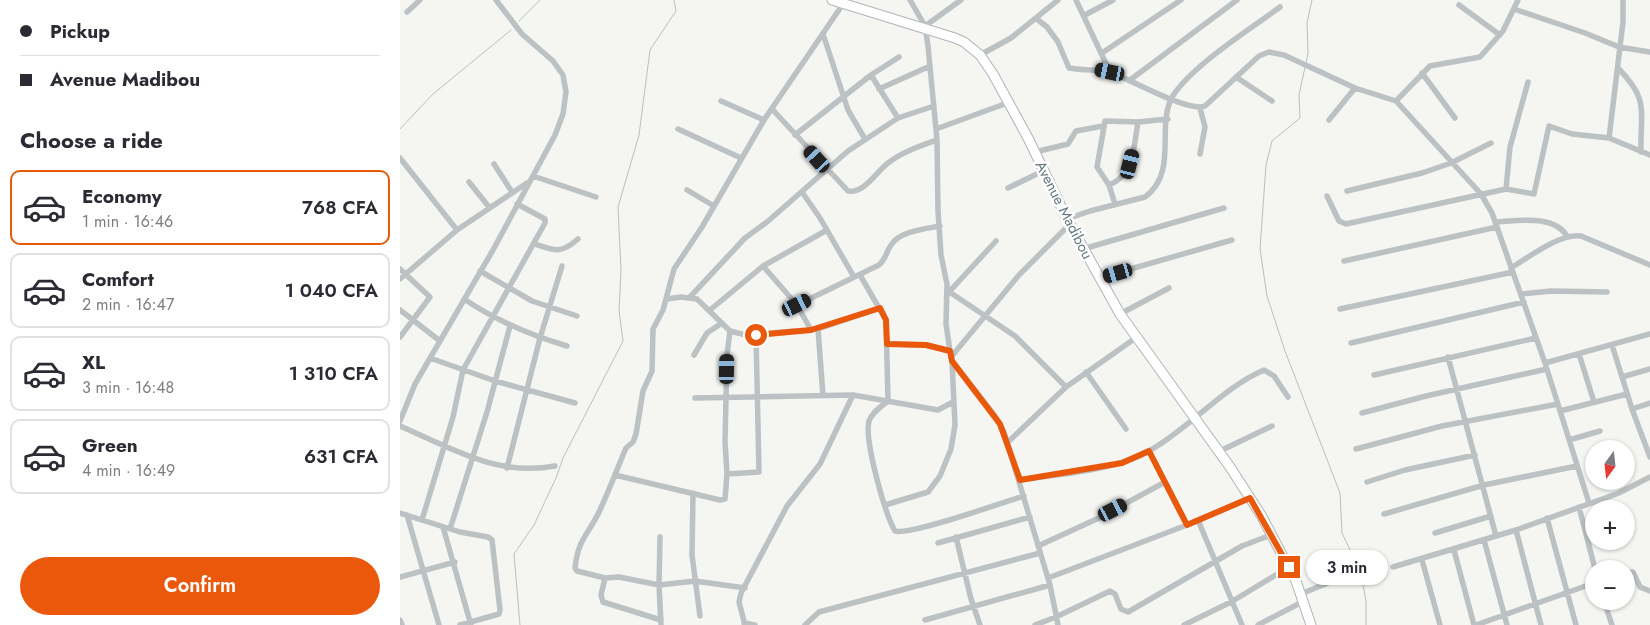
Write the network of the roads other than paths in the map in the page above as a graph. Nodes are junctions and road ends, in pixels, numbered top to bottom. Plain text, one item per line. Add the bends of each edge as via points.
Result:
1 (420, 0) edge
2 (496, 0) edge
3 (832, 0) edge
4 (910, 0) edge
5 (961, 0) edge
6 (1058, 0) edge
7 (1076, 0) edge
8 (1113, 0) edge
9 (1182, 0) edge
10 (1237, 0) edge
11 (1518, 0) edge
12 (1623, 0) edge
13 (952, 2) edge
14 (843, 4) junction
15 (1459, 5) dead end
16 (1280, 7) dead end
17 (1514, 9) junction
18 (407, 12) dead end
19 (1085, 15) junction
20 (1037, 19) junction
21 (925, 28) junction
22 (823, 34) junction
23 (1500, 35) junction
24 (1619, 47) junction
25 (1650, 52) edge
26 (1102, 53) junction
27 (980, 55) junction
28 (899, 57) dead end
29 (930, 66) junction
30 (1618, 68) junction
31 (1110, 72) junction
32 (1422, 73) junction
33 (871, 75) junction
34 (1236, 77) junction
35 (1130, 80) junction
36 (1528, 82) dead end
37 (1354, 88) junction
38 (879, 89) junction
39 (844, 96) junction
40 (1171, 100) junction
41 (721, 101) dead end
42 (1272, 101) dead end
43 (1396, 101) junction
44 (1010, 102) junction
45 (934, 106) junction
46 (1200, 108) junction
47 (772, 109) junction
48 (898, 118) junction
49 (1455, 118) dead end
50 (1168, 119) junction
51 (764, 120) junction
52 (1329, 120) dead end
53 (1138, 122) junction
54 (1103, 126) junction
55 (678, 129) dead end
56 (936, 129) junction
57 (795, 135) junction
58 (1609, 138) junction
59 (864, 139) junction
60 (937, 140) junction
61 (1491, 143) dead end
62 (1035, 152) junction
63 (1641, 152) junction
64 (1200, 154) dead end
65 (1650, 155) edge
66 (400, 158) edge
67 (741, 158) junction
68 (1451, 163) junction
69 (494, 164) dead end
70 (827, 171) junction
71 (1043, 171) junction
72 (533, 176) junction
73 (469, 182) dead end
74 (528, 182) junction
75 (1109, 185) junction
76 (1008, 188) dead end
77 (688, 190) dead end
78 (1506, 190) junction
79 (1346, 191) dead end
80 (512, 192) junction
81 (802, 192) junction
82 (1481, 194) junction
83 (1327, 196) dead end
84 (596, 197) dead end
85 (517, 204) junction
86 (1116, 204) junction
87 (714, 206) junction
88 (489, 207) junction
89 (1224, 208) dead end
90 (1068, 222) junction
91 (1496, 224) junction
92 (940, 226) junction
93 (457, 230) junction
94 (827, 230) junction
95 (1567, 236) junction
96 (578, 239) dead end
97 (1232, 240) dead end
98 (996, 241) dead end
99 (535, 244) junction
100 (1083, 248) junction
101 (1344, 261) dead end
102 (1650, 265) edge
103 (562, 266) dead end
104 (763, 266) junction
105 (400, 269) edge
106 (1512, 270) junction
107 (480, 271) junction
108 (860, 275) junction
109 (403, 277) edge
110 (854, 278) junction
111 (1099, 278) junction
112 (1169, 288) dead end
113 (508, 289) junction
114 (948, 291) junction
115 (1607, 292) dead end
116 (1521, 294) junction
117 (690, 297) junction
118 (464, 299) junction
119 (667, 299) junction
120 (1524, 302) junction
121 (797, 305) junction
122 (549, 308) junction
123 (880, 308) junction
124 (1340, 309) dead end
125 (400, 310) edge
126 (710, 310) junction
127 (1120, 314) junction
128 (985, 315) junction
129 (577, 316) dead end
130 (492, 318) junction
131 (412, 320) junction
132 (722, 323) junction
133 (510, 326) junction
134 (818, 329) junction
135 (730, 330) junction
136 (811, 330) junction
137 (1650, 334) edge
138 (756, 335) junction
139 (400, 337) edge
140 (1136, 337) junction
141 (540, 338) junction
142 (1536, 338) junction
143 (440, 341) junction
144 (1351, 343) dead end
145 (887, 344) junction
146 (1612, 345) junction
147 (567, 346) dead end
148 (1579, 354) junction
149 (694, 355) dead end
150 (951, 356) junction
151 (430, 358) junction
152 (1448, 358) junction
153 (1546, 366) junction
154 (1650, 369) edge
155 (463, 370) junction
156 (1086, 372) junction
157 (1374, 376) dead end
158 (1622, 377) junction
159 (495, 381) junction
160 (1066, 388) junction
161 (1457, 389) junction
162 (527, 390) junction
163 (1627, 394) junction
164 (853, 395) junction
165 (823, 396) junction
166 (695, 398) dead end
167 (726, 398) junction
168 (757, 398) junction
169 (1288, 398) dead end
170 (888, 401) junction
171 (953, 402) junction
172 (1594, 402) junction
173 (575, 403) dead end
174 (1650, 403) edge
175 (1558, 404) junction
176 (1632, 409) junction
177 (1560, 411) junction
178 (1362, 413) dead end
179 (1194, 418) junction
180 (400, 421) edge
181 (1466, 421) junction
182 (400, 426) edge
183 (1272, 426) dead end
184 (1126, 429) dead end
185 (1600, 431) dead end
186 (1650, 435) edge
187 (1642, 436) junction
188 (1569, 440) junction
189 (1008, 442) junction
190 (444, 444) junction
191 (1356, 449) dead end
192 (1149, 451) junction
193 (1218, 452) junction
194 (1475, 455) junction
195 (1650, 456) edge
196 (471, 458) junction
197 (555, 466) dead end
198 (1576, 466) junction
199 (507, 468) junction
200 (727, 474) junction
201 (615, 475) junction
202 (1650, 477) edge
203 (1020, 480) junction
204 (1165, 482) junction
205 (1367, 482) dead end
206 (1484, 485) junction
207 (693, 493) junction
208 (1024, 496) junction
209 (1250, 498) junction
210 (1588, 500) edge
211 (1598, 500) edge
212 (885, 505) junction
213 (1585, 505) edge
214 (1579, 507) junction
215 (400, 513) edge
216 (1384, 514) dead end
217 (407, 515) junction
218 (1491, 516) junction
219 (1030, 517) junction
220 (1547, 518) junction
221 (422, 520) junction
222 (1198, 520) junction
223 (1187, 525) junction
224 (443, 527) junction
225 (450, 529) junction
226 (1516, 530) junction
227 (1435, 533) dead end
228 (1271, 535) junction
229 (1496, 536) junction
230 (660, 537) dead end
231 (956, 537) junction
232 (1484, 540) junction
233 (938, 543) dead end
234 (1038, 546) junction
235 (1454, 550) junction
236 (1040, 553) junction
237 (1422, 560) junction
238 (1593, 560) edge
239 (455, 562) junction
240 (1214, 563) junction
241 (1289, 567) junction
242 (1393, 567) dead end
243 (422, 571) junction
244 (966, 572) junction
245 (1349, 574) dead end
246 (1635, 576) edge
247 (400, 577) edge
248 (605, 578) junction
249 (1048, 578) junction
250 (694, 581) junction
251 (659, 585) junction
252 (1050, 585) junction
253 (1585, 586) edge
254 (744, 588) junction
255 (1650, 591) edge
256 (1566, 593) junction
257 (1303, 597) junction
258 (1231, 602) junction
259 (1536, 604) junction
260 (973, 607) junction
261 (1607, 610) edge
262 (1505, 615) junction
263 (700, 616) dead end
264 (1056, 618) junction
265 (400, 620) edge
266 (926, 620) dead end
267 (661, 622) edge
268 (471, 623) edge
269 (744, 624) edge
270 (402, 625) edge
271 (438, 625) edge
272 (460, 625) edge
273 (755, 625) edge
274 (805, 625) edge
275 (980, 625) edge
276 (1035, 625) edge
277 (1058, 625) edge
278 (1184, 625) edge
279 (1242, 625) edge
280 (1258, 625) edge
281 (1311, 625) edge
282 (1440, 625) edge
283 (1475, 625) edge
284 (1507, 625) edge
285 (1542, 625) edge
286 (1576, 625) edge
287 (1612, 625) edge

1 - 18 street
2 - 72 street via 522,34 553,61 566,82 560,125
3 - 14 street, Avenue Madibou
4 - 21 street
5 - 13 street
6 - 20 street
7 - 19 street
8 - 19 street
9 - 26 street
10 - 35 street
11 - 17 street
12 - 24 street
13 - 21 street
14 - 21 street, Avenue Madibou
14 - 22 street
15 - 23 street
16 - 40 street via 1206,64 1185,82
17 - 23 street
17 - 24 street
19 - 26 street
20 - 27 street
20 - 31 street via 1047,26 1058,42 1069,68
21 - 27 street, Avenue Madibou via 964,42
21 - 29 street
22 - 39 street
22 - 47 street
23 - 32 street via 1480,57 1439,63
24 - 25 street
24 - 30 street
26 - 31 street
27 - 44 street, Avenue Madibou
28 - 33 street
29 - 38 street
29 - 45 street
30 - 58 street
30 - 63 street via 1644,94
31 - 35 street
32 - 43 street
32 - 49 street
33 - 38 street
33 - 39 street
34 - 37 street via 1260,56 1273,52
34 - 42 street
34 - 46 street
35 - 40 street
36 - 78 street via 1510,147
37 - 43 street
37 - 52 street
38 - 48 street
39 - 57 street
39 - 59 street
40 - 46 street
40 - 50 street
41 - 51 street
43 - 68 street
44 - 56 street
44 - 62 street, Avenue Madibou
45 - 48 street
45 - 56 street
46 - 64 street via 1205,128
47 - 51 street
47 - 57 street
48 - 59 street
50 - 53 street
50 - 86 street via 1161,180 1145,197
51 - 67 street
53 - 54 street via 1108,120
53 - 75 street via 1126,172 1118,182
54 - 62 street via 1076,131 1068,144
54 - 75 street via 1097,167
55 - 67 street
56 - 60 street
57 - 70 street
58 - 63 street
58 - 78 street via 1572,134 1549,126 1535,192
59 - 70 street
60 - 70 street via 888,163 853,192 843,188
60 - 92 street
61 - 68 street
62 - 71 street, Avenue Madibou
63 - 65 street
66 - 93 street
67 - 87 street
68 - 79 street via 1402,179
68 - 82 street
69 - 80 street
70 - 81 street
71 - 76 street
71 - 90 street, Avenue Madibou
72 - 74 street
72 - 84 street
73 - 88 street
74 - 80 street
74 - 85 street
75 - 86 street
77 - 87 street
78 - 82 street
80 - 88 street
81 - 94 street
81 - 117 street via 745,238
82 - 83 street via 1346,224 1339,222
82 - 91 street
85 - 99 street via 545,219 544,229
85 - 107 street
86 - 90 street
87 - 119 street via 674,269
88 - 93 street
89 - 100 street
90 - 100 street, Avenue Madibou
90 - 128 street
91 - 95 street via 1548,222 1560,227
91 - 101 street
91 - 106 street
92 - 108 street via 912,232 894,241 883,262
92 - 114 street via 941,255
93 - 109 street
94 - 104 street
94 - 110 street
95 - 102 street via 1581,236
95 - 106 street
96 - 99 street via 559,251
97 - 111 street
98 - 114 street
99 - 113 street
100 - 111 street, Avenue Madibou
103 - 122 street
104 - 121 street
104 - 126 street
105 - 109 street
106 - 116 street
106 - 124 street
107 - 113 street
107 - 118 street
108 - 110 street
108 - 123 street
109 - 131 street via 430,297
110 - 121 street
111 - 127 street, Avenue Madibou
112 - 127 street
113 - 122 street
113 - 130 street
114 - 128 street
114 - 150 street via 946,324
115 - 116 street
116 - 120 street
117 - 119 street
117 - 126 street
118 - 130 street
118 - 143 street
119 - 201 street via 653,329 652,371 643,391 636,434 626,448
120 - 142 street
120 - 144 street
121 - 136 street
122 - 129 street
122 - 141 street
123 - 134 street
123 - 145 street via 886,320
125 - 131 street
126 - 132 street
127 - 140 street, Avenue Madibou
128 - 150 street
128 - 160 street via 1026,344
130 - 133 street
130 - 155 street
131 - 139 street
131 - 143 street
132 - 135 street
132 - 149 street via 707,333
133 - 141 street
133 - 159 street
134 - 136 street
134 - 165 street
135 - 138 street
135 - 167 street
136 - 138 street
137 - 146 street
138 - 168 street
140 - 156 street
140 - 179 street, Avenue Madibou
141 - 147 street
141 - 162 street
142 - 152 street
142 - 153 street
143 - 151 street
145 - 150 street via 926,345
145 - 170 street
146 - 148 street
146 - 158 street
148 - 153 street
148 - 172 street
150 - 171 street
150 - 189 street via 995,416
151 - 155 street
151 - 180 street
152 - 157 street
152 - 161 street
153 - 161 street
153 - 175 street
154 - 158 street
155 - 159 street
155 - 190 street
156 - 160 street
156 - 184 street
158 - 163 street
159 - 162 street
159 - 196 street
160 - 189 street
161 - 178 street
161 - 181 street
162 - 173 street
162 - 199 street
163 - 172 street
163 - 176 street
164 - 165 street
164 - 170 street
164 - 254 street via 820,464 787,506
165 - 168 street
166 - 167 street
167 - 168 street
167 - 200 street
168 - 200 street via 759,472
169 - 179 street via 1274,376 1264,370
170 - 171 street via 938,410
170 - 212 street via 873,414 869,425 872,454
171 - 212 street via 954,436 936,483 928,492
172 - 177 street
174 - 176 street
175 - 177 street
175 - 181 street
176 - 187 street
177 - 188 street
179 - 192 street
179 - 193 street, Avenue Madibou
181 - 191 street
181 - 194 street
182 - 190 street
183 - 193 street
185 - 188 street
186 - 187 street
187 - 195 street
188 - 198 street
189 - 203 street
190 - 196 street
190 - 221 street
192 - 203 street via 1122,463
192 - 204 street
193 - 209 street, Avenue Madibou
194 - 205 street
194 - 206 street
196 - 199 street
196 - 225 street
197 - 199 street via 532,470
198 - 206 street
198 - 210 street
200 - 207 street via 726,494 722,500
201 - 207 street
201 - 248 street via 596,519 579,545 575,568 584,574
202 - 211 street via 1627,490
203 - 208 street
204 - 223 street
204 - 234 street
206 - 216 street
206 - 218 street
207 - 250 street
208 - 212 street via 901,533 895,531
208 - 219 street
209 - 222 street
209 - 228 street, Avenue Madibou
213 - 214 street
214 - 220 street
214 - 238 street
215 - 217 street
217 - 221 street
217 - 243 street
218 - 227 street
218 - 229 street
219 - 231 street
219 - 234 street
220 - 226 street
220 - 256 street
221 - 224 street
222 - 223 street
222 - 240 street
223 - 249 street
224 - 225 street
224 - 239 street
225 - 268 street via 492,540 500,610 496,617
226 - 229 street
226 - 259 street
228 - 240 street via 1242,546
228 - 241 street, Avenue Madibou
229 - 232 street
230 - 251 street
231 - 233 street
231 - 244 street
232 - 235 street
232 - 262 street
234 - 236 street
235 - 237 street
235 - 283 street
236 - 244 street
236 - 249 street
237 - 242 street
237 - 282 street
239 - 243 street
239 - 268 street
240 - 258 street
240 - 264 street via 1128,612 1121,609 1116,594 1110,591
241 - 257 street, Avenue Madibou
241 - 258 street
243 - 247 street
243 - 271 street
244 - 260 street
244 - 274 street via 819,612
245 - 257 street
246 - 255 street via 1640,587
248 - 251 street via 619,577
248 - 267 street via 602,602
249 - 252 street
250 - 251 street
250 - 254 street
250 - 263 street
251 - 267 street
252 - 260 street
252 - 264 street
253 - 256 street
254 - 269 street via 738,602
256 - 259 street
256 - 286 street
257 - 280 street
257 - 281 street, Avenue Madibou
258 - 278 street
258 - 279 street
259 - 262 street
259 - 285 street
260 - 266 street
260 - 275 street
261 - 287 street
262 - 283 street
262 - 284 street
264 - 276 street
264 - 277 street
265 - 270 street
268 - 272 street
269 - 273 street

